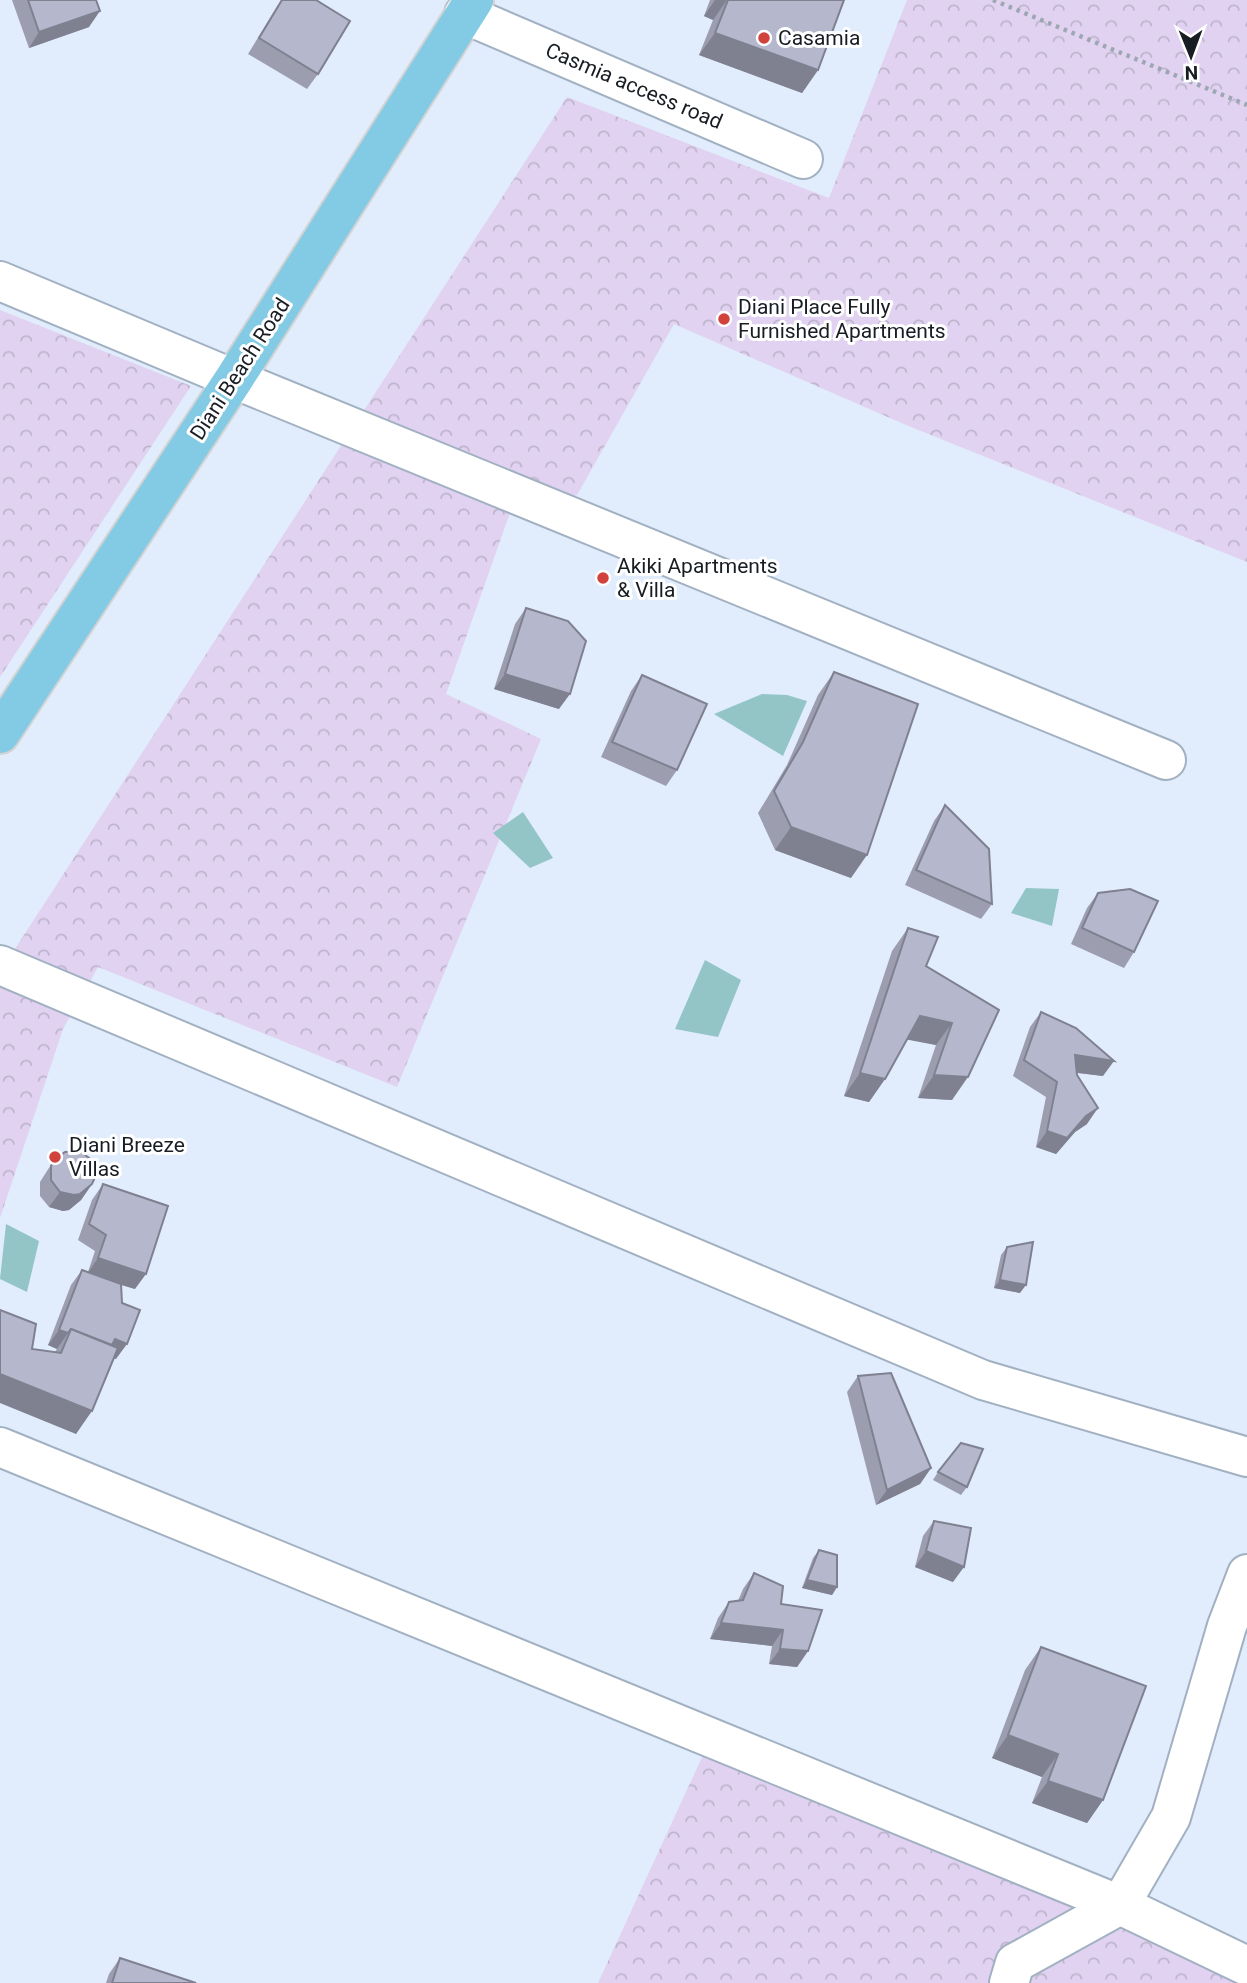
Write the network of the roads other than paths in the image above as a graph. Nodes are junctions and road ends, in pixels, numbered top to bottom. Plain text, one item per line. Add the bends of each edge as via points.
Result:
1 (469, 7) edge
2 (803, 159) dead end
3 (0, 281) edge
4 (234, 379) junction
5 (0, 734) edge
6 (1166, 760) dead end
7 (0, 965) edge
8 (0, 1447) edge
9 (1247, 1457) edge
10 (1247, 1574) edge
11 (1120, 1905) junction
12 (1247, 1966) edge
13 (1009, 1983) edge

1 - 2 street, Casmia access road
1 - 4 main road, Diani Beach Road
3 - 4 street
4 - 5 main road, Diani Beach Road
4 - 6 street
7 - 9 street via 983,1380
8 - 11 street
10 - 11 street via 1227,1626 1171,1817
11 - 12 street
11 - 13 street via 1015,1963

